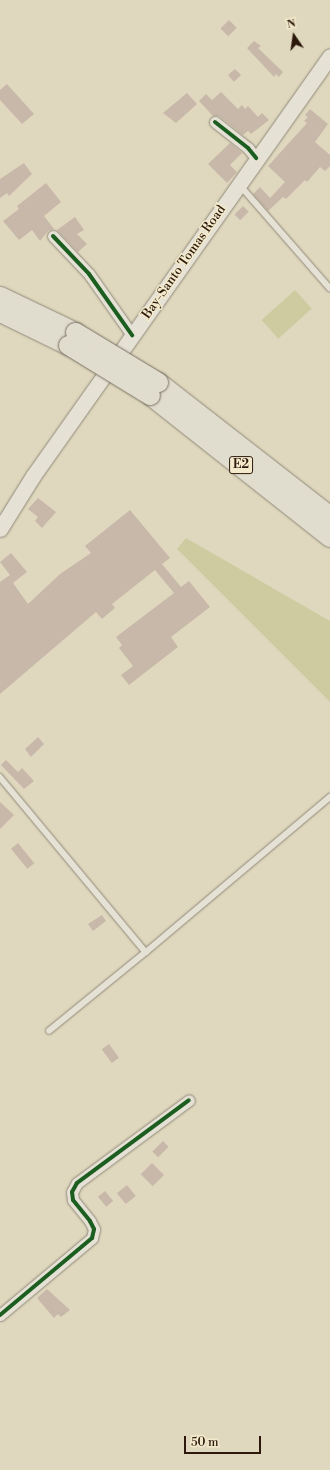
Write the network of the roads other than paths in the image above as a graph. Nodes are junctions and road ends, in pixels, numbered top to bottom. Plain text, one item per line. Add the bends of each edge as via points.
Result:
1 (330, 56) edge
2 (215, 122) dead end
3 (256, 158) junction
4 (238, 183) junction
5 (53, 236) dead end
6 (330, 288) edge
7 (0, 296) edge
8 (0, 312) edge
9 (132, 335) junction
10 (72, 338) junction
11 (154, 388) junction
12 (330, 516) edge
13 (0, 529) edge
14 (330, 537) edge
15 (0, 777) edge
16 (330, 797) edge
17 (146, 952) junction
18 (49, 1031) dead end
19 (189, 1100) dead end
20 (0, 1315) edge

1 - 3 main road, Bay-Santo Tomas Road
2 - 3 street via 248,148
3 - 4 main road, Bay-Santo Tomas Road
4 - 6 lane
4 - 9 main road, Bay-Santo Tomas Road
5 - 9 street via 88,274
7 - 10 highway, E2
8 - 10 highway, E2
9 - 13 main road, Bay-Santo Tomas Road via 33,476
10 - 11 highway, E2, bridge
11 - 12 highway, E2
11 - 14 highway, E2
15 - 17 lane
16 - 17 lane
17 - 18 lane
19 - 20 street via 78,1183 72,1192 73,1200 94,1229 92,1238

